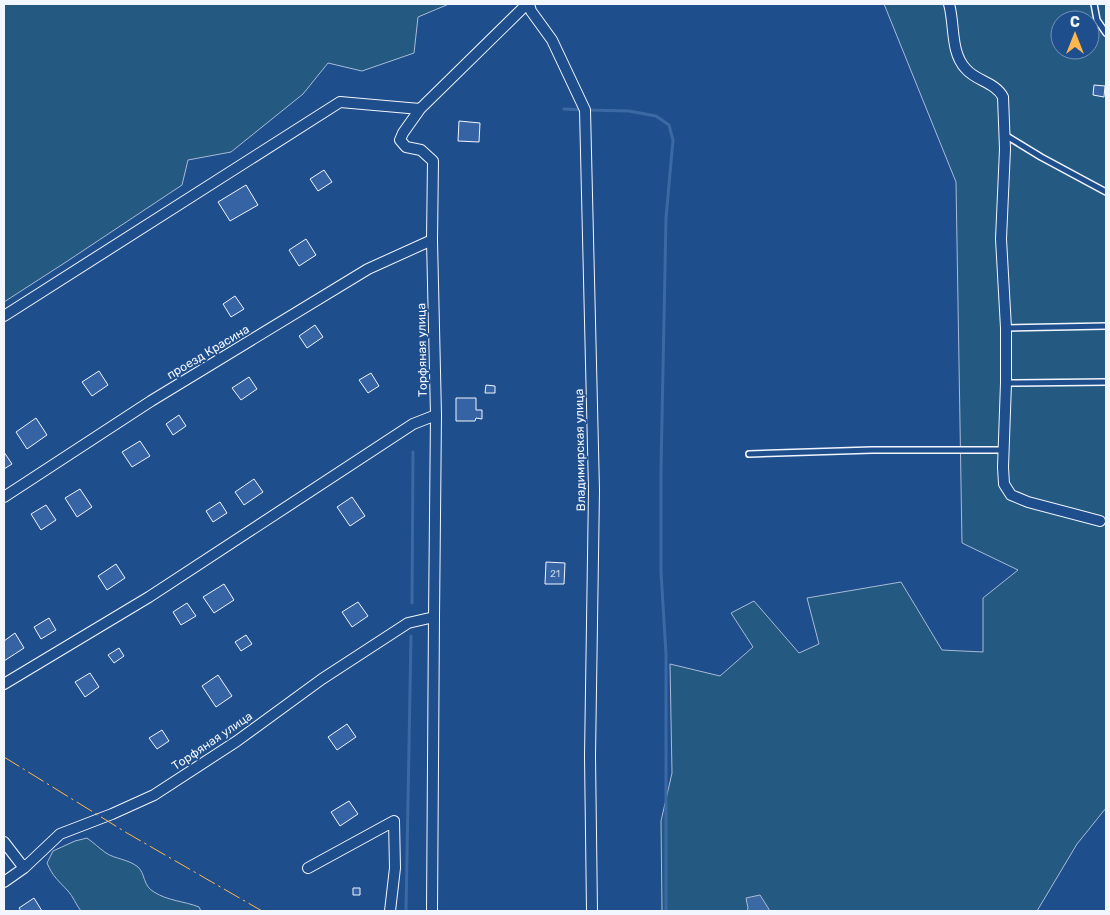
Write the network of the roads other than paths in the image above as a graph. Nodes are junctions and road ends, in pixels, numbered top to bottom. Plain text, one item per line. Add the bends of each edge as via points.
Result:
1 (528, 4) edge
2 (949, 4) edge
3 (1094, 4) edge
4 (1106, 33) edge
5 (420, 108) junction
6 (1005, 135) junction
7 (1106, 192) edge
8 (432, 240) junction
9 (4, 316) edge
10 (1106, 326) edge
11 (1006, 328) junction
12 (1106, 382) edge
13 (1006, 383) junction
14 (436, 415) junction
15 (1004, 450) junction
16 (748, 454) dead end
17 (4, 497) edge
18 (1104, 522) edge
19 (434, 617) junction
20 (4, 684) edge
21 (4, 842) edge
22 (24, 868) junction
23 (308, 868) dead end
24 (4, 882) edge
25 (390, 911) edge
26 (432, 911) edge
27 (592, 911) edge

1 - 5 street
1 - 27 street, Владимирская улица via 552,40 585,110 594,490 590,756
2 - 6 street via 961,62 966,70 994,86 1003,97
3 - 4 lane via 1097,20
5 - 8 street, Торфяная улица via 400,140 406,147 421,150 434,161
5 - 9 street via 340,102
6 - 7 lane
6 - 11 street via 1001,239
8 - 14 street, Торфяная улица
8 - 17 street, проезд Красина via 368,269 151,401
10 - 11 lane
11 - 13 street
12 - 13 lane
13 - 15 street
14 - 19 street, Торфяная улица
14 - 20 street via 413,424 149,597
15 - 16 lane
15 - 18 street via 1004,484 1011,495
19 - 22 street, Торфяная улица via 408,623 154,795 60,834
19 - 26 street, Торфяная улица
21 - 22 street
22 - 24 street, Торфяная улица
23 - 25 street via 394,821 395,868

